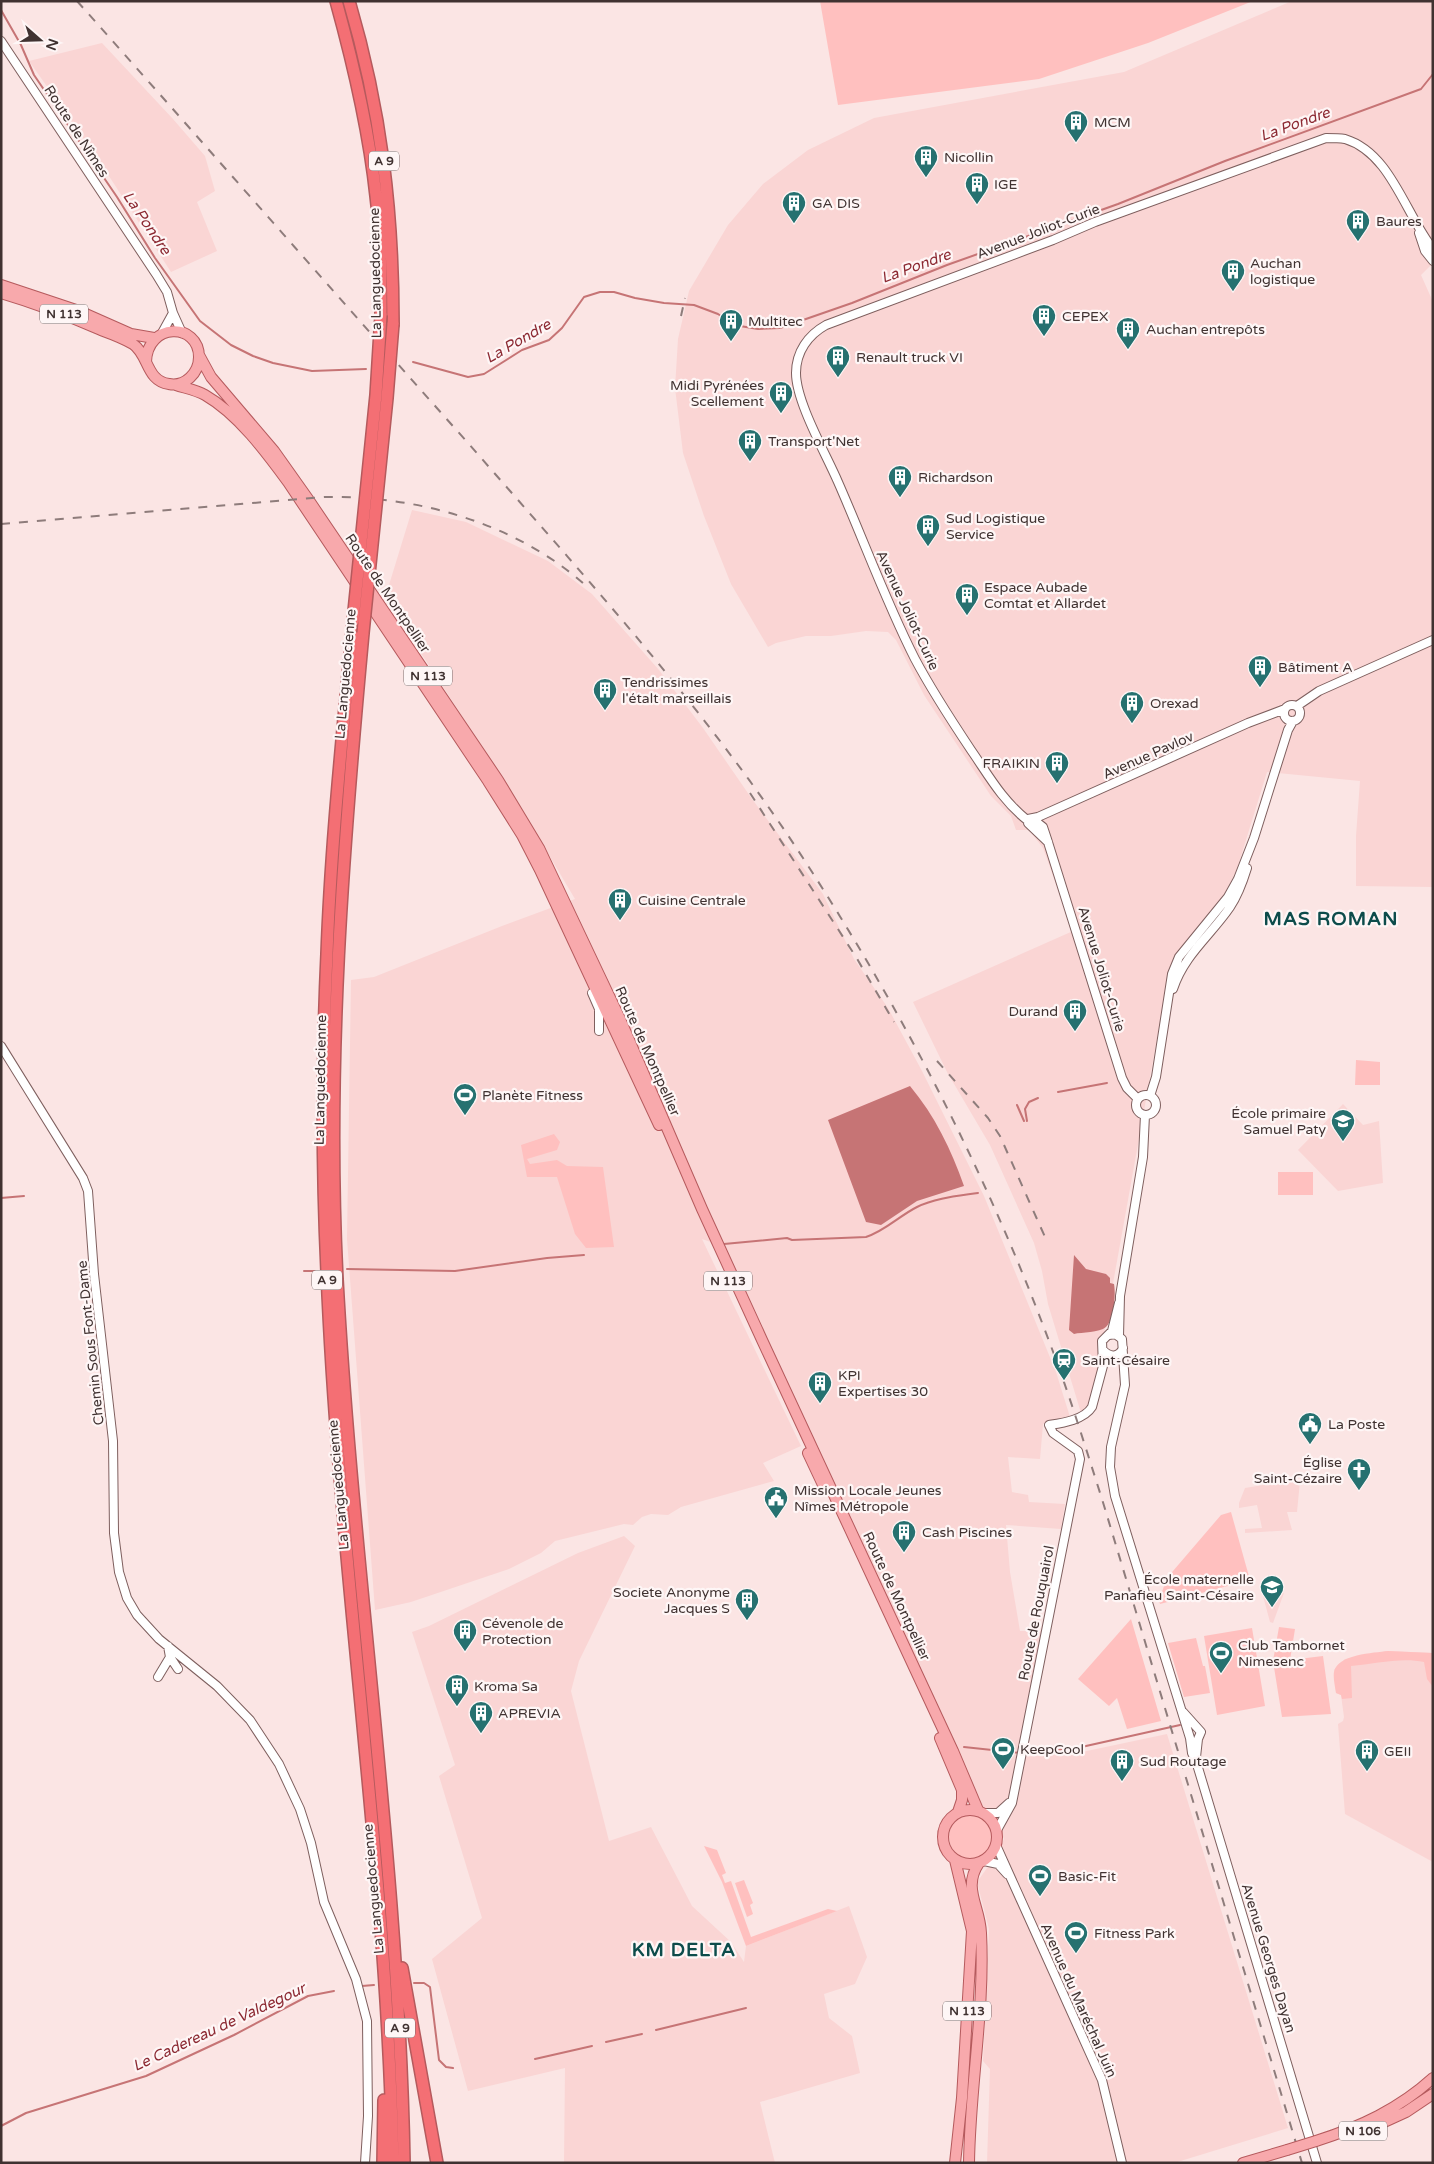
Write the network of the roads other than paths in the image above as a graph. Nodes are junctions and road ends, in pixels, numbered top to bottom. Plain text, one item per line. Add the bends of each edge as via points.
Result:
1 (336, 1) edge
2 (349, 1) edge
3 (1, 41) edge
4 (1418, 228) junction
5 (1433, 249) edge
6 (1433, 261) edge
7 (1, 286) edge
8 (1, 293) edge
9 (173, 313) junction
10 (182, 333) junction
11 (125, 335) junction
12 (158, 336) junction
13 (200, 356) junction
14 (146, 362) junction
15 (176, 384) junction
16 (1433, 640) edge
17 (1298, 709) junction
18 (1287, 716) junction
19 (1032, 822) junction
20 (577, 949) junction
21 (599, 1031) dead end
22 (1, 1046) edge
23 (1150, 1096) junction
24 (1138, 1099) junction
25 (1145, 1115) junction
26 (1119, 1303) junction
27 (1109, 1335) junction
28 (1119, 1336) junction
29 (1123, 1348) junction
30 (1103, 1350) junction
31 (1112, 1356) junction
32 (1124, 1365) junction
33 (1103, 1366) junction
34 (168, 1646) junction
35 (170, 1657) junction
36 (178, 1669) dead end
37 (158, 1677) dead end
38 (1181, 1710) junction
39 (1192, 1737) junction
40 (1013, 1797) junction
41 (958, 1812) junction
42 (981, 1812) junction
43 (997, 1830) junction
44 (996, 1845) junction
45 (955, 1860) junction
46 (981, 1862) junction
47 (1011, 1880) junction
48 (389, 1894) junction
49 (390, 2061) junction
50 (1433, 2078) edge
51 (1433, 2094) edge
52 (430, 2121) junction
53 (1317, 2144) junction
54 (1288, 2152) junction
55 (970, 2160) edge
56 (365, 2163) edge
57 (383, 2163) edge
58 (393, 2163) edge
59 (404, 2163) edge
60 (437, 2163) edge
61 (442, 2163) edge
62 (955, 2163) edge
63 (1122, 2163) edge
64 (1243, 2163) edge
65 (1261, 2163) edge
66 (1317, 2163) edge

1 - 49 highway, La Languedocienne / A 9, bridge via 362,101 370,149 379,228 380,315 375,405 333,843 322,1096 324,1182 341,1492 379,1895
2 - 48 highway, La Languedocienne / A 9, bridge via 363,51 382,146 392,238 393,324 344,842 337,950 334,1182 344,1375
3 - 9 street, Route de Nîmes via 156,274 167,292
4 - 5 street, Avenue Joliot-Curie
4 - 6 street, Avenue Joliot-Curie via 1420,240
4 - 19 street, Avenue Joliot-Curie via 1380,161 1362,147 1344,139 1326,138 826,325 809,338 800,353 796,372 801,399 889,605 941,705 1004,799
7 - 11 main road, N 113 via 55,303
8 - 11 main road, N 113
9 - 10 street, Route de Nîmes
9 - 12 street
10 - 12 main road via 175,331
10 - 13 main road via 194,342
11 - 12 main road, N 113
11 - 14 main road, N 113
12 - 14 main road via 149,345
13 - 15 main road via 196,371 184,382
13 - 42 main road, Route de Montpellier / N 113 via 211,377 274,451 308,499 498,780 539,848 620,1019 759,1334
14 - 15 main road via 152,376
15 - 20 main road, Route de Montpellier / N 113 via 220,406 264,450 288,482 522,835
16 - 17 street via 1314,694
17 - 18 street, Avenue Pavlov via 1290,705
17 - 18 street via 1298,719
18 - 19 street, Avenue Pavlov via 1273,713
18 - 23 street via 1288,730 1237,894 1230,908 1186,959 1175,983
19 - 24 street, Avenue Joliot-Curie via 1043,827 1122,1078
20 - 21 street via 577,959 599,1009
20 - 41 main road, Route de Montpellier / N 113 via 943,1745 962,1790
22 - 34 street, Chemin Sous Font-Dame via 88,1191 113,1441 114,1532 119,1572 137,1615
23 - 24 street
23 - 25 street via 1156,1105
24 - 25 street via 1137,1109
25 - 26 street via 1144,1148
26 - 27 street
26 - 28 street
27 - 28 street
27 - 30 street via 1102,1341
28 - 29 street
29 - 31 street
29 - 32 street, Avenue Georges Dayan
30 - 31 street
30 - 33 street, Route de Rouquairol
31 - 32 street
31 - 33 street, Route de Rouquairol
32 - 38 street, Avenue Georges Dayan via 1123,1399 1111,1447 1110,1467
33 - 40 street, Route de Rouquairol via 1092,1407 1084,1415 1055,1424 1052,1433 1078,1451 1080,1459
34 - 35 street
34 - 56 street, Chemin Sous Font-Dame via 217,1686 250,1720 279,1764 300,1809 324,1902 356,1978 366,2021 368,2116
35 - 36 street
35 - 37 street
38 - 39 street, Avenue Georges Dayan
38 - 39 street, Avenue Georges Dayan via 1201,1732
39 - 66 street, Avenue Georges Dayan via 1196,1761
40 - 42 street via 998,1813
40 - 43 street, Route de Rouquairol
41 - 42 main road
41 - 45 main road via 949,1819 943,1835 945,1847
42 - 43 main road via 992,1819
43 - 44 main road
44 - 46 main road via 992,1854
44 - 47 street, Avenue du Maréchal Juin
45 - 46 main road via 963,1864
45 - 62 main road, N 113 via 972,1931
46 - 47 street, Avenue du Maréchal Juin via 998,1864
46 - 55 main road, N 113 via 970,1882 981,1933
47 - 63 street, Avenue du Maréchal Juin via 1102,2080
48 - 52 highway
48 - 59 highway, La Languedocienne / A 9 via 400,2024
49 - 57 highway via 384,2091
49 - 58 highway, La Languedocienne / A 9
50 - 53 main road, N 106 via 1409,2098 1373,2120
51 - 53 main road, N 106 via 1397,2116 1361,2132
52 - 60 highway
52 - 61 highway
53 - 54 main road, N 106, bridge
54 - 64 main road, N 106
54 - 65 main road, N 106

